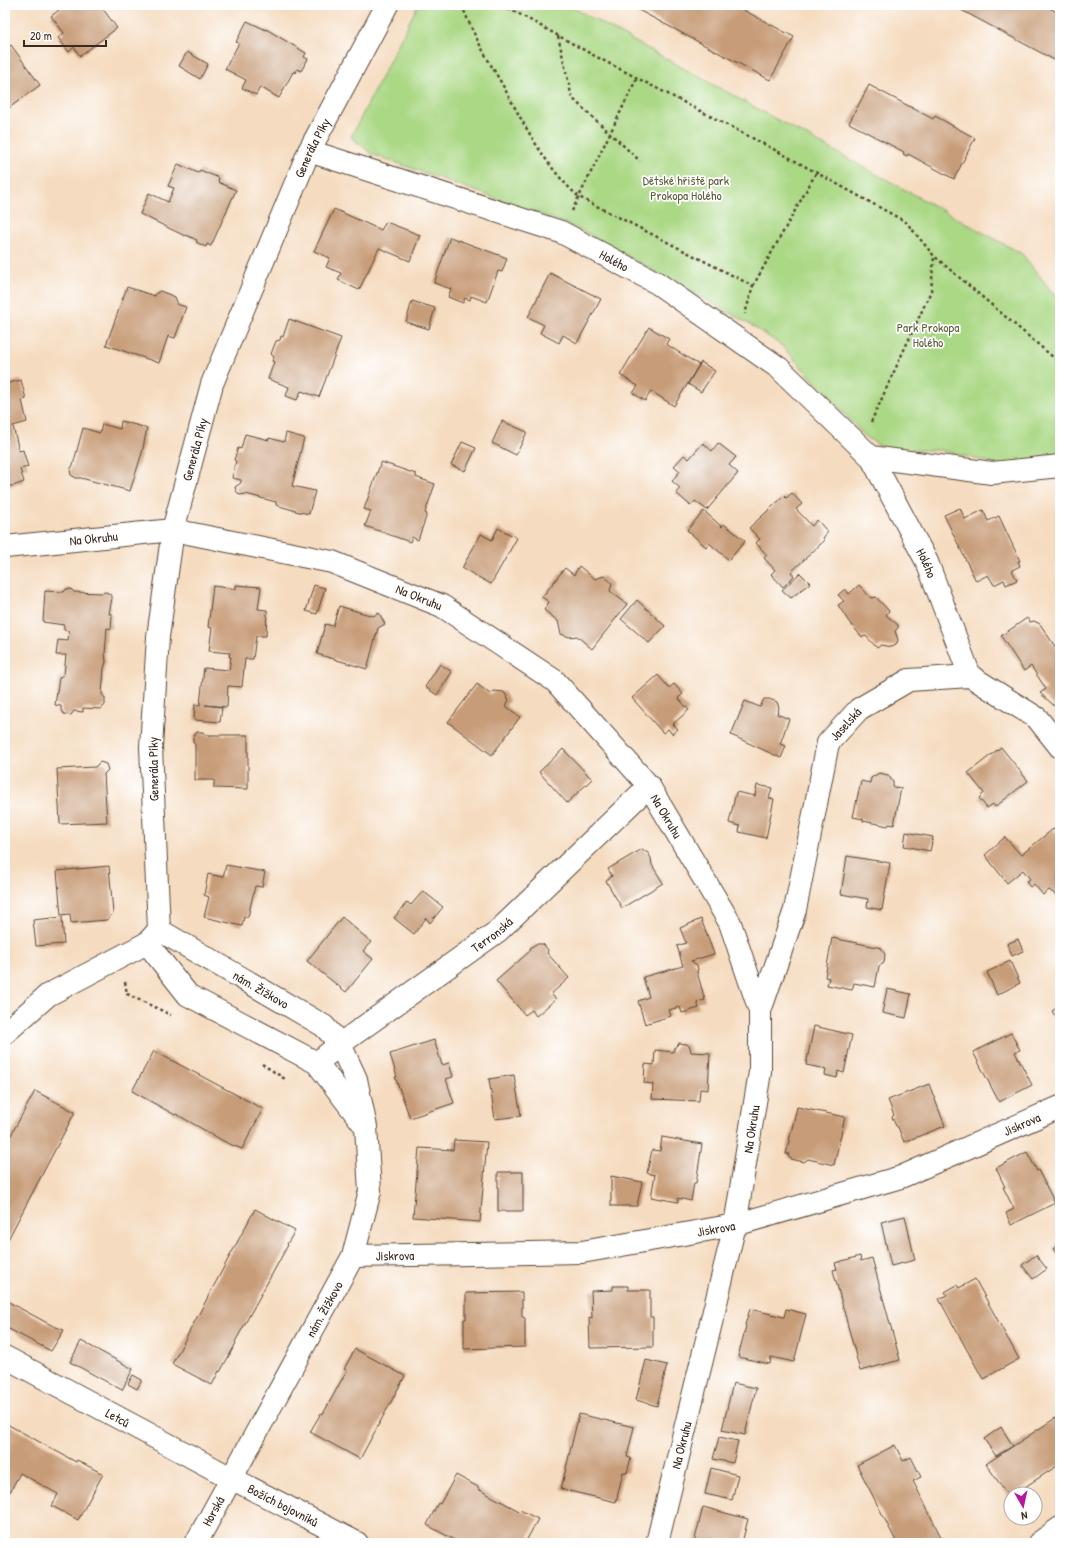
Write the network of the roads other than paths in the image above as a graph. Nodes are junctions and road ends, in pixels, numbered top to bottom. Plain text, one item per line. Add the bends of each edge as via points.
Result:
1 (387, 5) edge
2 (309, 151) junction
3 (866, 452) junction
4 (1060, 466) edge
5 (173, 530) junction
6 (5, 547) edge
7 (970, 676) junction
8 (1060, 746) edge
9 (649, 786) junction
10 (153, 936) junction
11 (760, 1011) junction
12 (5, 1033) edge
13 (340, 1044) junction
14 (317, 1063) junction
15 (1060, 1107) edge
16 (366, 1126) junction
17 (735, 1225) junction
18 (353, 1256) junction
19 (5, 1357) edge
20 (231, 1478) junction
21 (1060, 1528) edge
22 (196, 1543) edge
23 (357, 1543) edge
24 (657, 1543) edge
25 (1038, 1543) edge

1 - 2 street, Generála Píky
2 - 3 street, Holého via 561,232 657,283 779,368
2 - 5 street, Generála Píky via 212,384
3 - 4 street via 992,473
3 - 7 street, Holého via 927,562
5 - 6 street, Na Okruhu
5 - 9 street, Na Okruhu via 332,562 442,606 555,681
5 - 10 street, Generála Píky via 158,637 151,748
7 - 8 street via 1037,718
7 - 11 street, Jaselská via 909,680 859,709 828,743 795,910
9 - 11 street, Na Okruhu via 730,924
9 - 13 street, Terronská via 498,931
10 - 12 street via 48,995
10 - 13 street, nám. Žižkovo via 324,1026
10 - 14 street via 188,995
11 - 17 street, Na Okruhu via 760,1072
13 - 14 street, Terronská
13 - 16 street, nám. Žižkovo via 356,1079
14 - 16 street
15 - 17 street, Jiskrova via 901,1177
16 - 18 street, nám. Žižkovo via 370,1191
17 - 18 street, Jiskrova via 582,1252
17 - 24 street, Na Okruhu
18 - 20 street, nám. Žižkovo
19 - 20 street, Letců
20 - 22 street, Horská
20 - 23 street, Božích bojovníků
21 - 25 street

